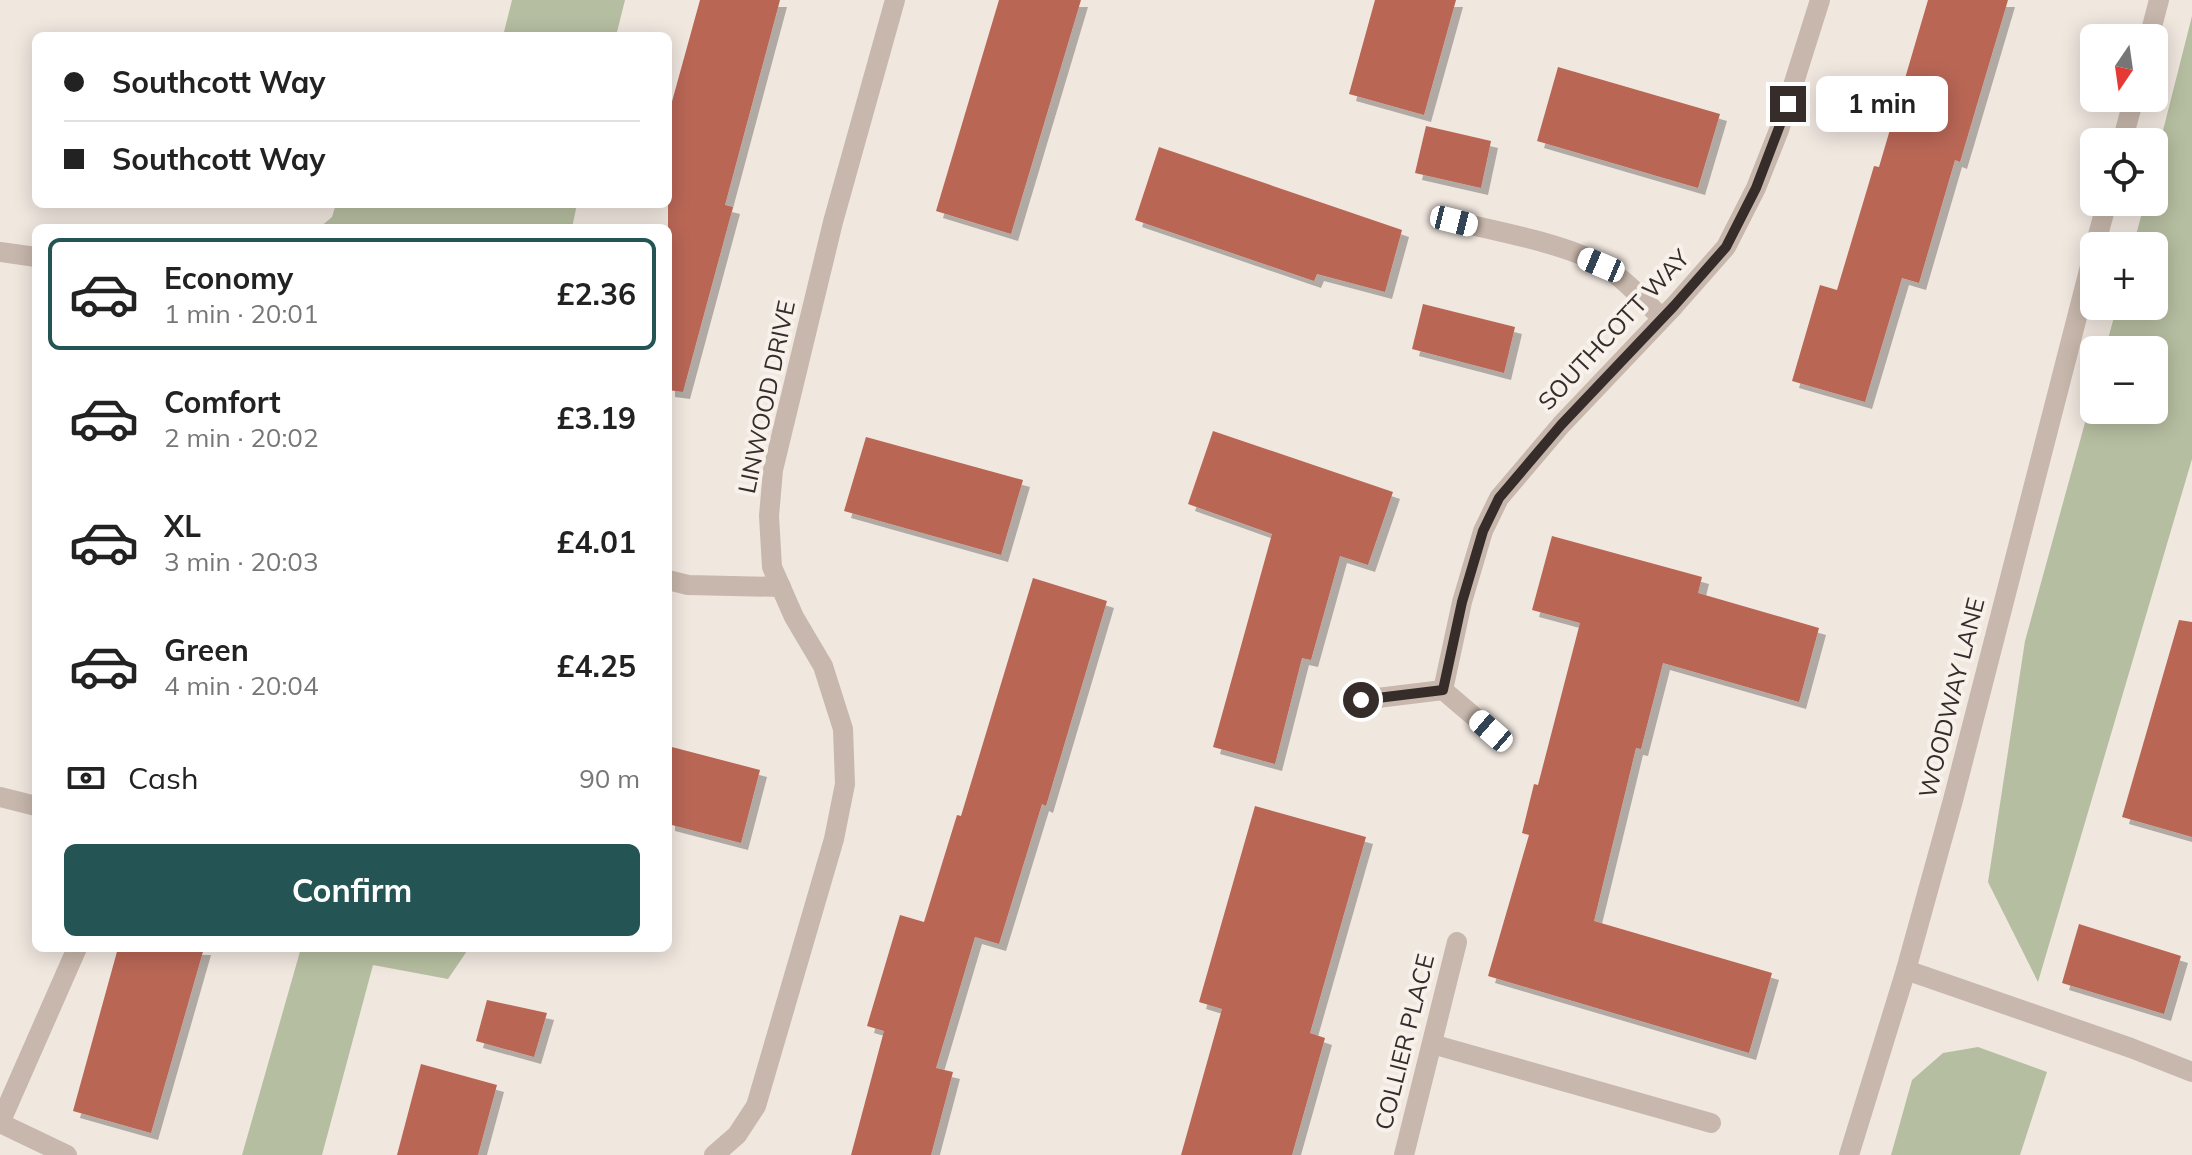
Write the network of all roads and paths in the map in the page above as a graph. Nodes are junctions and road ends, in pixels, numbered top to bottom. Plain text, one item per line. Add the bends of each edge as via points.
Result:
1 (895, 0) edge
2 (1820, 0) edge
3 (2159, 0) edge
4 (2153, 24) edge
5 (1454, 221) dead end
6 (0, 252) edge
7 (32, 256) edge
8 (2080, 306) edge
9 (1662, 318) junction
10 (672, 581) edge
11 (781, 587) junction
12 (1443, 690) junction
13 (1361, 700) dead end
14 (1491, 731) dead end
15 (0, 797) edge
16 (32, 805) edge
17 (1457, 942) dead end
18 (75, 952) edge
19 (1906, 970) junction
20 (1432, 1044) junction
21 (2192, 1072) edge
22 (0, 1123) edge
23 (1711, 1123) dead end
24 (67, 1155) edge
25 (714, 1155) edge
26 (1404, 1155) edge
27 (1849, 1155) edge

1 - 11 street, LINWOOD DRIVE via 833,222 773,470 772,567
2 - 9 street, SOUTHCOTT WAY via 1756,188 1726,247
3 - 4 street
5 - 9 street via 1601,265
6 - 7 street
8 - 19 street, WOODWAY LANE
9 - 12 street, SOUTHCOTT WAY via 1499,498 1483,531 1462,602
10 - 11 street
11 - 25 street, LINWOOD DRIVE via 823,666 843,729 845,784 834,839 756,1106 737,1135
12 - 13 street
12 - 14 street
15 - 16 street
17 - 20 street, COLLIER PLACE
18 - 22 street
19 - 21 street
19 - 27 street, WOODWAY LANE
20 - 23 street
20 - 26 street, COLLIER PLACE
22 - 24 street

